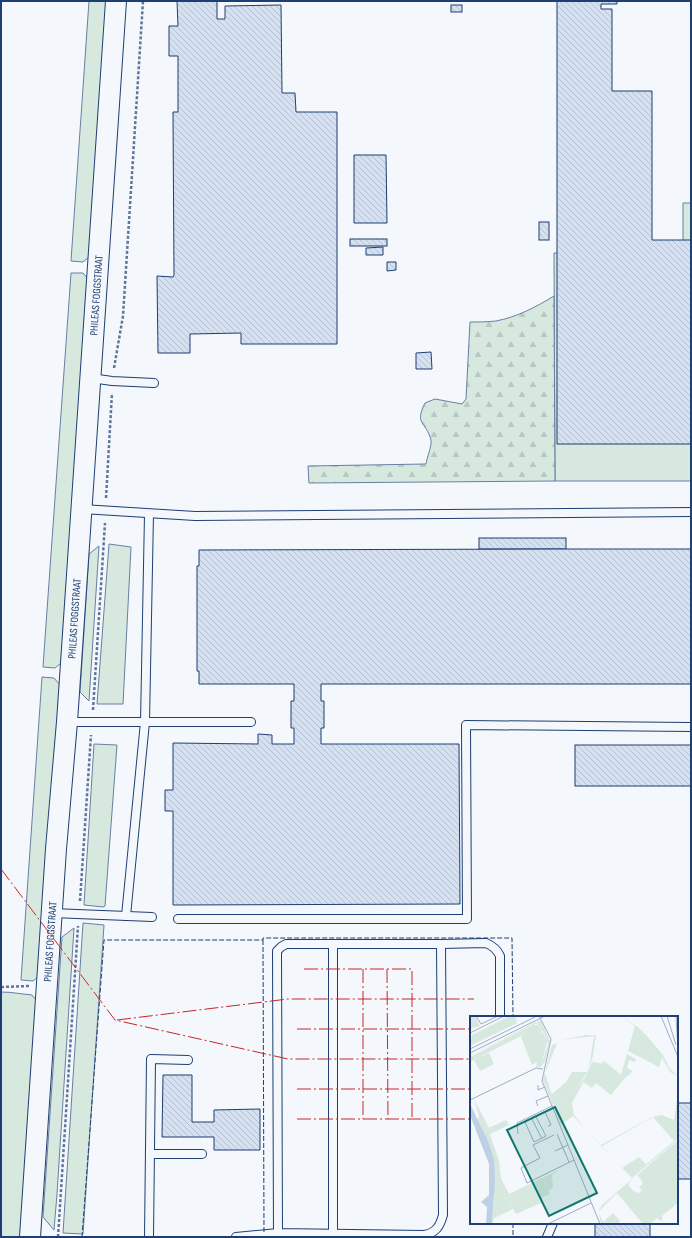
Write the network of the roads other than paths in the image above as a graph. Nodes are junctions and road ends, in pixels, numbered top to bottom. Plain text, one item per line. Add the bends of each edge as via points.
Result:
1 (116, 1) edge
2 (91, 378) junction
3 (154, 383) dead end
4 (82, 509) junction
5 (691, 512) edge
6 (149, 514) junction
7 (67, 722) junction
8 (145, 722) junction
9 (251, 722) dead end
10 (691, 727) edge
11 (52, 913) junction
12 (126, 916) junction
13 (152, 917) dead end
14 (178, 919) dead end
15 (333, 944) junction
16 (441, 944) junction
17 (500, 1015) dead end
18 (188, 1060) dead end
19 (150, 1154) junction
20 (202, 1154) dead end
21 (552, 1224) edge
22 (278, 1233) junction
23 (333, 1234) junction
24 (30, 1237) edge
25 (149, 1237) edge
26 (236, 1237) edge
27 (547, 1237) edge

1 - 2 street, PHILEAS FOGGSTRAAT
2 - 3 lane
2 - 4 street, PHILEAS FOGGSTRAAT
4 - 6 lane
4 - 7 street, PHILEAS FOGGSTRAAT
5 - 6 lane via 203,516
6 - 8 lane
7 - 8 lane
7 - 11 street, PHILEAS FOGGSTRAAT
8 - 9 lane
8 - 12 lane
10 - 14 lane via 466,724 467,919
11 - 12 lane
11 - 24 street, PHILEAS FOGGSTRAAT
12 - 13 lane
15 - 16 lane
15 - 22 lane via 286,944 277,955
15 - 23 lane
16 - 17 lane via 486,943 498,951
16 - 23 lane via 441,1223 436,1230 424,1235
18 - 19 lane via 151,1059
19 - 20 lane
19 - 25 lane
21 - 27 lane
22 - 23 lane
22 - 26 lane

